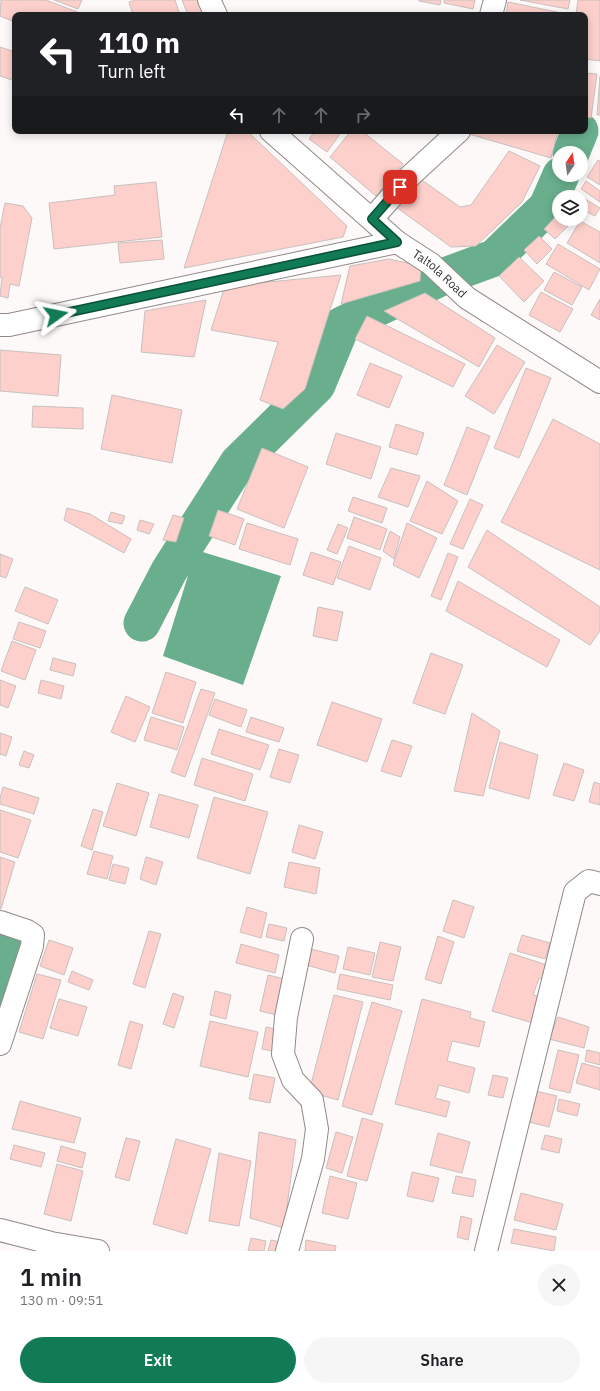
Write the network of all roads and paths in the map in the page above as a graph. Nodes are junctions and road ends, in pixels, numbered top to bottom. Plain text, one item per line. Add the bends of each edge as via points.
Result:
1 (209, 0) edge
2 (495, 0) edge
3 (215, 12) edge
4 (492, 12) edge
5 (274, 134) edge
6 (456, 134) edge
7 (372, 219) junction
8 (397, 242) junction
9 (0, 325) edge
10 (600, 382) edge
11 (600, 884) edge
12 (0, 922) edge
13 (302, 939) dead end
14 (0, 1044) edge
15 (0, 1230) edge
16 (98, 1251) edge
17 (287, 1251) edge
18 (486, 1251) edge

1 - 3 street
2 - 4 street
5 - 7 street, Taltola Road
6 - 7 street via 410,176
7 - 8 street, Taltola Road
8 - 9 street
8 - 10 street, Taltola Road via 431,264 467,298
11 - 18 street via 589,881 575,892
12 - 14 street via 33,935 32,946
13 - 17 street via 286,1017 284,1054 293,1080 312,1100 317,1129 313,1159
15 - 16 street via 51,1243

